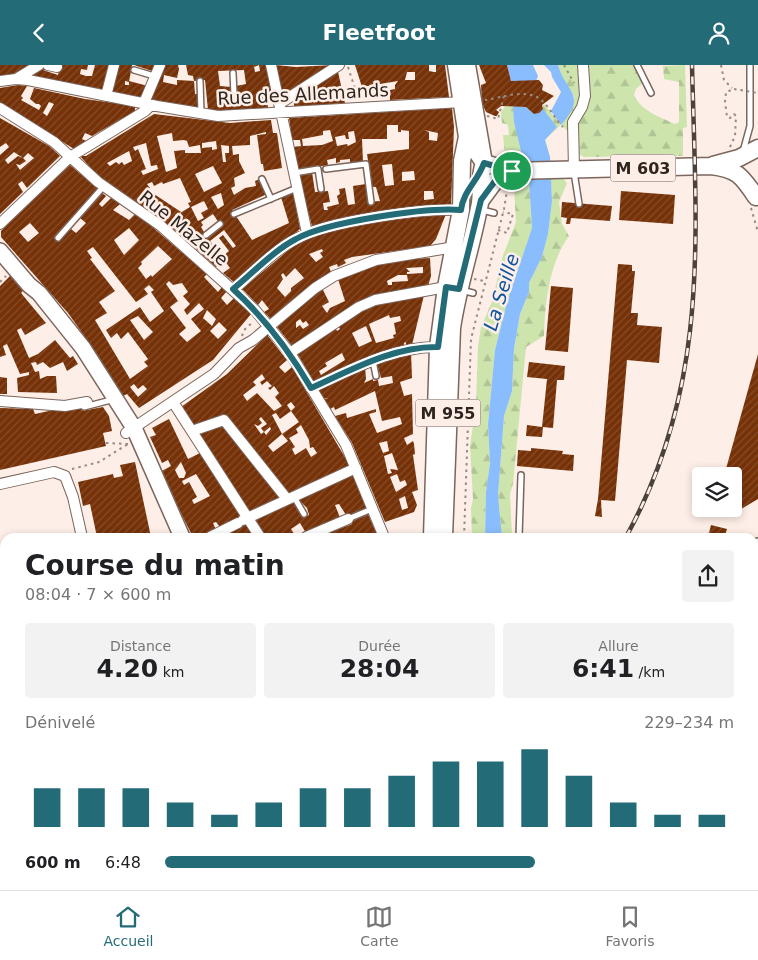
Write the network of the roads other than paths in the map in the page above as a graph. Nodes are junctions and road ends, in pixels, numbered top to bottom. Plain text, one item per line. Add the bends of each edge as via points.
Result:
1 (39, 65) edge
2 (114, 65) edge
3 (160, 65) edge
4 (271, 65) edge
5 (339, 65) edge
6 (456, 65) edge
7 (467, 65) edge
8 (583, 65) edge
9 (637, 65) edge
10 (750, 65) edge
11 (134, 70) dead end
12 (233, 73) dead end
13 (154, 76) junction
14 (16, 79) junction
15 (0, 81) edge
16 (200, 81) dead end
17 (652, 93) dead end
18 (234, 95) dead end
19 (106, 96) junction
20 (473, 101) junction
21 (147, 104) junction
22 (0, 108) edge
23 (280, 108) junction
24 (201, 114) junction
25 (467, 137) junction
26 (751, 148) edge
27 (70, 157) junction
28 (711, 166) junction
29 (326, 169) dead end
30 (482, 169) junction
31 (574, 170) junction
32 (512, 171) junction
33 (294, 173) junction
34 (262, 179) dead end
35 (104, 186) junction
36 (297, 188) junction
37 (321, 189) dead end
38 (757, 195) edge
39 (271, 199) junction
40 (370, 202) dead end
41 (579, 203) dead end
42 (462, 204) junction
43 (485, 207) junction
44 (234, 214) dead end
45 (0, 224) edge
46 (220, 224) dead end
47 (307, 233) junction
48 (206, 235) dead end
49 (58, 238) dead end
50 (455, 247) junction
51 (0, 251) edge
52 (233, 289) junction
53 (459, 290) junction
54 (268, 327) junction
55 (438, 347) junction
56 (290, 353) junction
57 (368, 363) junction
58 (376, 376) dead end
59 (311, 388) junction
60 (0, 401) edge
61 (112, 401) junction
62 (175, 401) junction
63 (84, 405) joint
64 (192, 431) junction
65 (130, 435) junction
66 (356, 468) junction
67 (521, 475) dead end
68 (0, 484) edge
69 (290, 498) junction
70 (372, 509) junction
71 (304, 514) dead end
72 (348, 519) joint
73 (243, 521) junction
74 (81, 533) edge
75 (170, 533) edge
76 (180, 533) edge
77 (218, 533) edge
78 (256, 533) edge
79 (315, 533) edge
80 (382, 533) edge
81 (432, 533) edge
82 (444, 533) edge
83 (519, 533) edge

1 - 14 street
2 - 19 street
3 - 13 street
4 - 23 street
5 - 23 street
6 - 20 main road
7 - 20 main road
8 - 31 street via 585,96 573,122
9 - 17 lane
10 - 26 lane
11 - 13 lane
12 - 18 lane
13 - 21 street
14 - 15 street, Rue des Allemands
14 - 19 street, Rue des Allemands
16 - 24 lane
19 - 21 street, Rue des Allemands
20 - 23 street, Rue des Allemands via 359,108
20 - 25 main road
20 - 30 main road
21 - 24 street, Rue des Allemands
21 - 27 street via 145,111
22 - 27 street, Rue Mazelle via 54,142
23 - 24 street, Rue des Allemands via 270,113
23 - 33 street
25 - 30 main road
25 - 42 main road, M 955 via 462,161
26 - 28 main road, M 603 via 739,158
27 - 35 street, Rue Mazelle
27 - 45 street
28 - 31 main road, M 603
28 - 38 main road, M 603 via 738,173
29 - 40 lane via 366,164
30 - 32 main road, M 603
30 - 42 lane
30 - 43 main road, M 955
31 - 32 main road, M 603
31 - 41 lane
32 - 43 main road via 495,181
33 - 36 street
33 - 37 lane via 318,169
34 - 39 lane
35 - 49 lane
35 - 52 street, Rue Mazelle via 190,248
36 - 39 lane
36 - 47 street
39 - 44 lane
42 - 47 street via 443,210 372,217
42 - 50 main road, M 955
43 - 53 main road, M 955
46 - 48 lane
47 - 52 street via 290,242
50 - 53 main road, M 955
50 - 54 street via 385,258 353,267 315,288
51 - 61 street via 79,351
52 - 54 street, Rue Mazelle
53 - 55 main road, M 955
53 - 56 street via 375,301 358,307
53 - 82 main road, M 955 via 450,345
54 - 56 street, Rue Mazelle
54 - 62 street via 239,348 214,374
55 - 57 street via 412,348
55 - 81 main road, M 955
56 - 59 street, Rue Mazelle
57 - 58 lane
57 - 59 street
59 - 66 street, Rue Mazelle via 346,445
60 - 63 street
61 - 63 lane
61 - 65 street
62 - 64 street
62 - 65 street
64 - 69 street via 224,420
64 - 73 street
65 - 75 street
65 - 76 street
66 - 69 street
66 - 70 street, Rue Mazelle
67 - 83 lane
68 - 74 street via 54,472 66,476
69 - 71 lane
69 - 73 street
70 - 72 lane
70 - 80 street, Rue Mazelle
72 - 79 street
73 - 77 street
73 - 78 street

